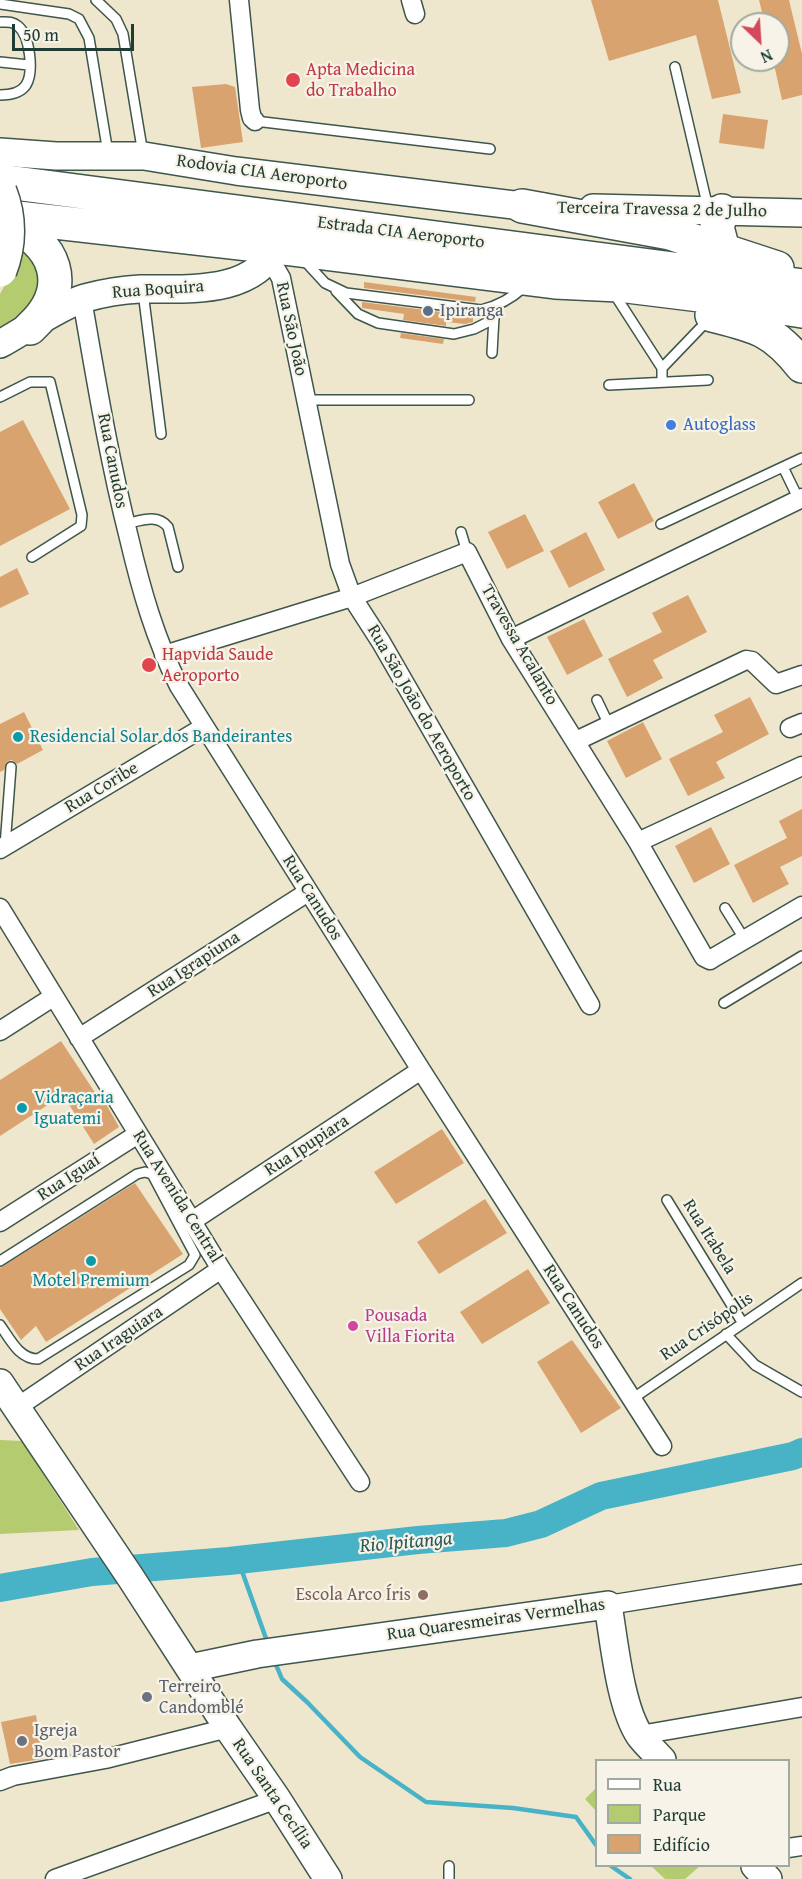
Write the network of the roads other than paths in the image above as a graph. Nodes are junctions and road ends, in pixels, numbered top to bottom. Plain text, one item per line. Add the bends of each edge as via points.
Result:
1 (96, 0) edge
2 (239, 0) edge
3 (0, 4) edge
4 (0, 22) edge
5 (0, 62) edge
6 (29, 64) junction
7 (675, 67) dead end
8 (0, 95) edge
9 (255, 121) joint
10 (489, 149) dead end
11 (0, 152) edge
12 (108, 155) junction
13 (144, 156) junction
14 (0, 181) edge
15 (0, 192) edge
16 (522, 206) junction
17 (715, 211) junction
18 (802, 213) edge
19 (0, 218) edge
20 (723, 250) junction
21 (287, 258) junction
22 (0, 270) edge
23 (802, 277) edge
24 (544, 281) junction
25 (802, 286) edge
26 (333, 287) junction
27 (143, 289) junction
28 (615, 295) junction
29 (82, 299) junction
30 (494, 307) junction
31 (802, 311) edge
32 (712, 315) junction
33 (494, 320) junction
34 (30, 328) junction
35 (0, 344) edge
36 (492, 353) dead end
37 (802, 366) edge
38 (662, 368) junction
39 (662, 381) junction
40 (708, 381) dead end
41 (609, 385) dead end
42 (0, 397) edge
43 (306, 400) junction
44 (469, 400) dead end
45 (161, 434) dead end
46 (802, 458) edge
47 (783, 467) junction
48 (801, 499) edge
49 (125, 524) junction
50 (661, 524) dead end
51 (462, 531) dead end
52 (467, 552) junction
53 (32, 557) dead end
54 (178, 567) dead end
55 (352, 597) junction
56 (512, 639) junction
57 (164, 655) junction
58 (802, 675) edge
59 (597, 700) dead end
60 (609, 725) junction
61 (204, 727) junction
62 (576, 741) junction
63 (802, 766) edge
64 (10, 767) dead end
65 (638, 842) junction
66 (2, 848) edge
67 (308, 892) junction
68 (802, 906) edge
69 (0, 908) edge
70 (725, 908) dead end
71 (745, 940) junction
72 (802, 956) edge
73 (53, 997) junction
74 (724, 1003) dead end
75 (590, 1005) dead end
76 (0, 1031) edge
77 (80, 1038) junction
78 (421, 1070) junction
79 (138, 1134) junction
80 (667, 1200) dead end
81 (192, 1221) junction
82 (0, 1222) edge
83 (0, 1261) edge
84 (221, 1269) junction
85 (802, 1283) edge
86 (742, 1322) junction
87 (0, 1325) edge
88 (726, 1334) junction
89 (0, 1383) edge
90 (802, 1392) edge
91 (632, 1399) junction
92 (16, 1408) junction
93 (662, 1446) dead end
94 (360, 1482) dead end
95 (802, 1574) edge
96 (608, 1605) junction
97 (190, 1668) junction
98 (802, 1707) edge
99 (228, 1728) junction
100 (640, 1735) junction
101 (660, 1759) edge
102 (0, 1780) edge
103 (277, 1799) junction
104 (449, 1866) dead end
105 (756, 1867) edge
106 (55, 1879) edge
107 (328, 1879) edge
108 (448, 1879) edge
109 (768, 1879) edge

1 - 13 lane via 116,19 123,34
2 - 9 street via 250,110
3 - 12 lane via 69,14 79,19 89,38
4 - 6 lane via 20,27 29,48
5 - 6 lane
6 - 8 lane via 26,85 18,92
7 - 17 lane
9 - 10 lane
11 - 12 street, Rodovia CIA Aeroporto
12 - 13 street, Rodovia CIA Aeroporto
13 - 16 street, Rodovia CIA Aeroporto
14 - 25 highway, Estrada CIA Aeroporto via 180,198
15 - 22 highway, bridge via 8,236
16 - 17 street, Terceira Travessa 2 de Julho
16 - 20 highway via 670,233
17 - 18 street, Terceira Travessa 2 de Julho
17 - 20 highway
19 - 21 highway, Estrada CIA Aeroporto
19 - 34 highway via 39,241 54,272 51,301
20 - 23 highway
21 - 24 highway, Estrada CIA Aeroporto
21 - 26 lane
21 - 27 street, Rua Boquira via 229,282 188,290
21 - 43 street, Rua São João via 277,269
24 - 28 highway
24 - 30 lane
24 - 31 highway, Estrada CIA Aeroporto via 708,296
26 - 30 lane via 346,293 470,309
26 - 33 lane via 358,314 378,323 454,334
27 - 29 street, Rua Boquira
27 - 45 lane
28 - 32 highway
28 - 38 lane
29 - 34 street, Rua Boquira
29 - 49 street, Rua Canudos
30 - 33 lane
32 - 37 highway via 767,332
32 - 38 lane
33 - 36 lane
34 - 35 street, Rua Boquira
38 - 39 lane
39 - 40 lane
39 - 41 lane
42 - 53 lane via 30,381 50,382 82,514 81,526
43 - 44 lane
43 - 55 street, Rua São João do Aeroporto via 340,564
46 - 47 lane
47 - 48 lane
47 - 50 lane
48 - 56 street
49 - 54 lane via 154,518 165,523
49 - 57 street, Rua Canudos
51 - 52 lane
52 - 55 street
52 - 56 street, Travessa Acalanto
55 - 57 street
55 - 75 street, Rua São João do Aeroporto
56 - 62 street, Travessa Acalanto
57 - 61 street, Rua Canudos
58 - 60 street via 776,684 752,660 746,660
59 - 60 lane
60 - 62 street
61 - 66 street, Rua Coribe
61 - 67 street, Rua Canudos
62 - 65 street, Travessa Acalanto
63 - 65 street
64 - 66 lane
65 - 71 street, Travessa Acalanto via 704,957 710,960
67 - 77 street, Rua Igrapiuna
67 - 78 street, Rua Canudos
68 - 71 street, Travessa Acalanto
69 - 73 street, Rua Avenida Central
70 - 71 lane
72 - 74 lane
73 - 76 street
73 - 77 street, Rua Avenida Central
77 - 79 street, Rua Avenida Central
78 - 81 street, Rua Ipupiara
78 - 91 street, Rua Canudos
79 - 81 street, Rua Avenida Central
79 - 82 street, Rua Iguaí
80 - 86 lane, Rua Itabela
81 - 84 street, Rua Avenida Central
83 - 87 lane via 145,1172 152,1174 195,1255 189,1265 41,1358 29,1359 21,1354
84 - 92 street, Rua Iraguiara
84 - 94 street, Rua Avenida Central
85 - 86 lane, Rua Crisópolis
86 - 88 lane, Rua Crisópolis
88 - 90 lane via 755,1365
88 - 91 lane, Rua Crisópolis
89 - 92 street, Rua Santa Cecília
91 - 93 street, Rua Canudos
92 - 97 street, Rua Santa Cecília
95 - 96 street, Rua Quaresmeiras Vermelhas
96 - 97 street, Rua Quaresmeiras Vermelhas via 257,1654
96 - 100 street via 620,1678
97 - 99 street, Rua Santa Cecília
98 - 100 street
99 - 102 street
99 - 103 street, Rua Santa Cecília
100 - 101 street
103 - 106 street
103 - 107 street, Rua Santa Cecília
104 - 108 lane
105 - 109 street

